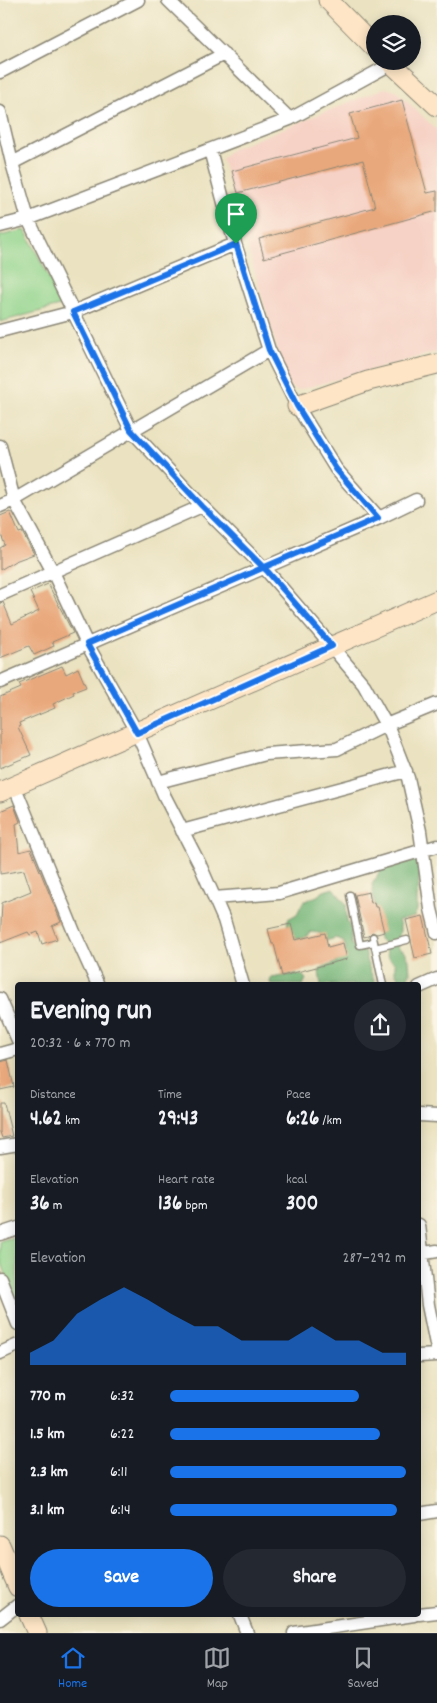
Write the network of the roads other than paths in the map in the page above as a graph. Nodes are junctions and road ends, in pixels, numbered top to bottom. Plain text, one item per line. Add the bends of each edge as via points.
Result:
1 (138, 0) edge
2 (168, 0) edge
3 (328, 0) edge
4 (366, 39) edge
5 (224, 54) junction
6 (378, 70) edge
7 (401, 70) edge
8 (0, 72) edge
9 (430, 88) edge
10 (437, 106) edge
11 (0, 112) edge
12 (290, 119) junction
13 (210, 150) junction
14 (12, 163) junction
15 (28, 219) junction
16 (0, 226) edge
17 (236, 244) junction
18 (73, 312) junction
19 (0, 331) edge
20 (269, 350) junction
21 (435, 368) edge
22 (297, 406) junction
23 (131, 430) junction
24 (0, 446) edge
25 (14, 500) junction
26 (416, 500) dead end
27 (0, 506) edge
28 (202, 506) junction
29 (378, 518) junction
30 (263, 567) junction
31 (53, 572) junction
32 (0, 595) edge
33 (437, 600) edge
34 (87, 644) junction
35 (332, 646) junction
36 (0, 682) edge
37 (437, 704) edge
38 (386, 725) junction
39 (137, 733) junction
40 (406, 771) junction
41 (158, 782) junction
42 (7, 788) edge
43 (182, 830) junction
44 (437, 846) edge
45 (423, 850) junction
46 (350, 895) dead end
47 (214, 898) junction
48 (437, 933) edge
49 (407, 940) dead end
50 (374, 942) junction
51 (437, 979) edge
52 (97, 982) edge
53 (242, 982) edge
54 (382, 982) edge
55 (421, 986) edge
56 (0, 999) edge
57 (15, 1033) edge
58 (15, 1050) edge
59 (0, 1054) edge
60 (421, 1115) edge
61 (437, 1116) edge
62 (15, 1144) edge
63 (0, 1147) edge
64 (15, 1229) edge
65 (0, 1234) edge
66 (437, 1251) edge
67 (421, 1253) edge
68 (421, 1260) edge
69 (0, 1278) edge
70 (15, 1316) edge
71 (15, 1347) edge
72 (437, 1349) edge
73 (0, 1353) edge
74 (421, 1356) edge
75 (437, 1356) edge
76 (437, 1511) edge
77 (421, 1514) edge
78 (0, 1545) edge
79 (15, 1580) edge
80 (15, 1607) edge
81 (437, 1612) edge
82 (421, 1614) edge
83 (30, 1617) edge
84 (241, 1617) edge
85 (401, 1617) edge
86 (0, 1619) edge
87 (37, 1633) edge
88 (247, 1633) edge
89 (294, 1633) edge

1 - 8 street
2 - 5 street
3 - 4 street
5 - 12 street
5 - 14 street
6 - 12 street
7 - 9 street
9 - 10 street
11 - 14 street
12 - 13 street
13 - 15 street
13 - 17 street
14 - 15 street
15 - 16 street
15 - 18 street
17 - 18 street
17 - 20 street
18 - 19 street
18 - 23 street
20 - 22 street
20 - 23 street
21 - 22 street via 381,377
22 - 29 street via 336,469
23 - 25 street
23 - 28 street
24 - 25 street
25 - 27 street
25 - 31 street
26 - 29 street
28 - 30 street
28 - 31 street
29 - 30 street
30 - 34 street
30 - 35 street
31 - 32 street
31 - 34 street
33 - 35 street
34 - 36 street
34 - 39 street
35 - 38 street via 364,685
35 - 39 street
37 - 38 street
38 - 40 street
38 - 41 street via 337,749 266,754
39 - 41 street
39 - 42 street
40 - 43 street
40 - 45 street
41 - 43 street
42 - 52 street
43 - 47 street
44 - 45 street
45 - 47 street via 279,893
45 - 48 street
46 - 50 lane via 360,945
47 - 53 street
49 - 50 lane
50 - 54 lane
51 - 55 street
56 - 57 street
58 - 59 street
60 - 61 street
62 - 63 street
64 - 65 street
66 - 67 street
68 - 72 street
69 - 70 street
71 - 73 street
74 - 75 street
76 - 77 street
78 - 79 street
80 - 86 street
81 - 82 street
83 - 87 street
84 - 88 street
85 - 89 street

